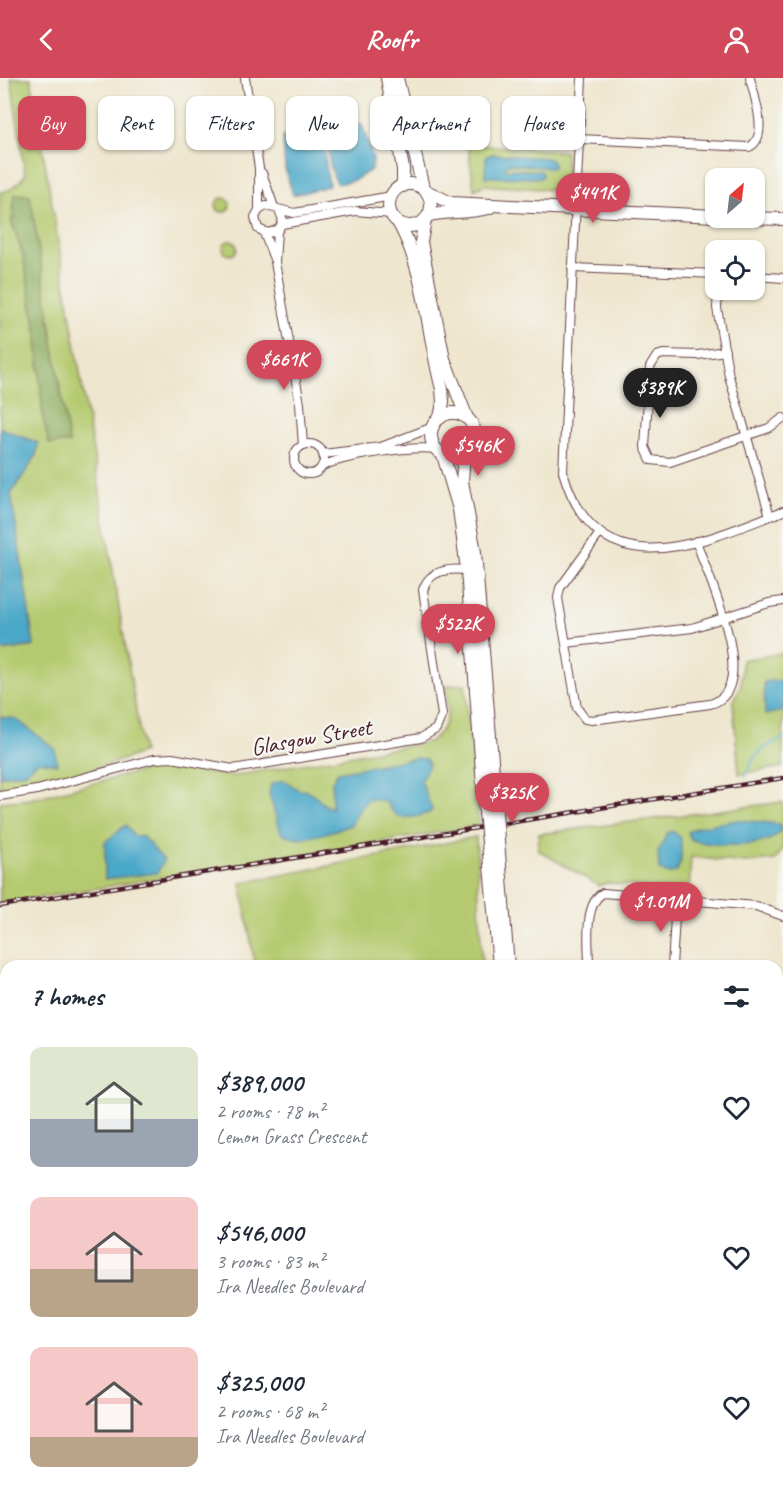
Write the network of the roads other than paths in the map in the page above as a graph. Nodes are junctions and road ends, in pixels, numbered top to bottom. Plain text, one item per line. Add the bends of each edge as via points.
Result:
1 (245, 78) edge
2 (387, 78) edge
3 (397, 78) edge
4 (582, 78) edge
5 (750, 78) edge
6 (581, 96) edge
7 (585, 139) edge
8 (578, 150) edge
9 (259, 168) junction
10 (403, 186) junction
11 (424, 190) junction
12 (392, 195) junction
13 (496, 206) junction
14 (575, 208) junction
15 (276, 209) junction
16 (259, 210) junction
17 (705, 215) edge
18 (395, 218) junction
19 (427, 218) junction
20 (765, 218) edge
21 (783, 219) edge
22 (279, 227) junction
23 (264, 232) junction
24 (275, 262) junction
25 (572, 268) junction
26 (705, 274) edge
27 (765, 277) edge
28 (783, 278) edge
29 (717, 300) edge
30 (725, 351) junction
31 (467, 418) junction
32 (783, 418) edge
33 (436, 422) junction
34 (745, 437) junction
35 (308, 444) junction
36 (439, 452) junction
37 (323, 454) junction
38 (464, 455) junction
39 (322, 466) junction
40 (783, 511) edge
41 (770, 516) junction
42 (600, 533) junction
43 (696, 541) junction
44 (467, 570) junction
45 (783, 601) edge
46 (723, 618) junction
47 (566, 643) junction
48 (0, 796) edge
49 (490, 811) junction
50 (493, 842) junction
51 (676, 901) junction
52 (783, 916) edge
53 (499, 960) edge
54 (507, 960) edge
55 (589, 960) edge
56 (672, 960) edge

1 - 9 street
2 - 10 main road
3 - 11 main road
4 - 6 street
5 - 7 street via 760,133 749,147
8 - 14 street
9 - 15 street
9 - 16 street
10 - 11 main road via 410,184
10 - 12 main road
11 - 13 main road via 451,203
11 - 19 main road via 431,203
12 - 15 street via 294,213
12 - 18 main road
13 - 14 main road
13 - 19 main road via 474,212 446,210
14 - 17 main road
14 - 25 street
15 - 16 street via 266,206
15 - 22 street
16 - 23 street via 255,221
18 - 19 main road via 415,226
18 - 22 street via 355,211
18 - 33 main road via 413,253 442,389 443,402
19 - 31 main road via 422,242 444,359
20 - 21 main road
22 - 23 street
22 - 24 street
23 - 24 street
24 - 35 street
25 - 26 street
25 - 42 street via 563,472 579,512
27 - 28 street
29 - 30 street
30 - 34 street
30 - 34 street via 663,354 652,360 645,451 651,460 663,463
31 - 33 main road via 454,413
31 - 38 main road via 475,438
32 - 34 street
33 - 36 main road via 431,438
33 - 37 street via 381,447
34 - 41 street
35 - 37 street
35 - 39 street via 294,455 299,471 312,474
36 - 38 main road via 450,457
36 - 39 street via 417,447
36 - 44 main road via 459,509
37 - 39 street
38 - 49 main road via 462,481 475,552
40 - 41 street
41 - 43 street
42 - 43 street via 627,546 657,551
42 - 47 street via 560,588 558,598
43 - 46 street
44 - 48 street, Glasgow Street via 433,573 426,579 423,590 442,715 436,729 421,738 233,769 172,758 154,759
44 - 49 main road
45 - 46 street
46 - 47 street via 677,631
46 - 47 street via 733,653 730,689 725,697 710,704 585,719 577,708
49 - 50 main road, bridge
50 - 53 main road
50 - 54 main road
51 - 52 street via 756,906
51 - 55 street via 612,892 599,895 591,907
51 - 56 street

